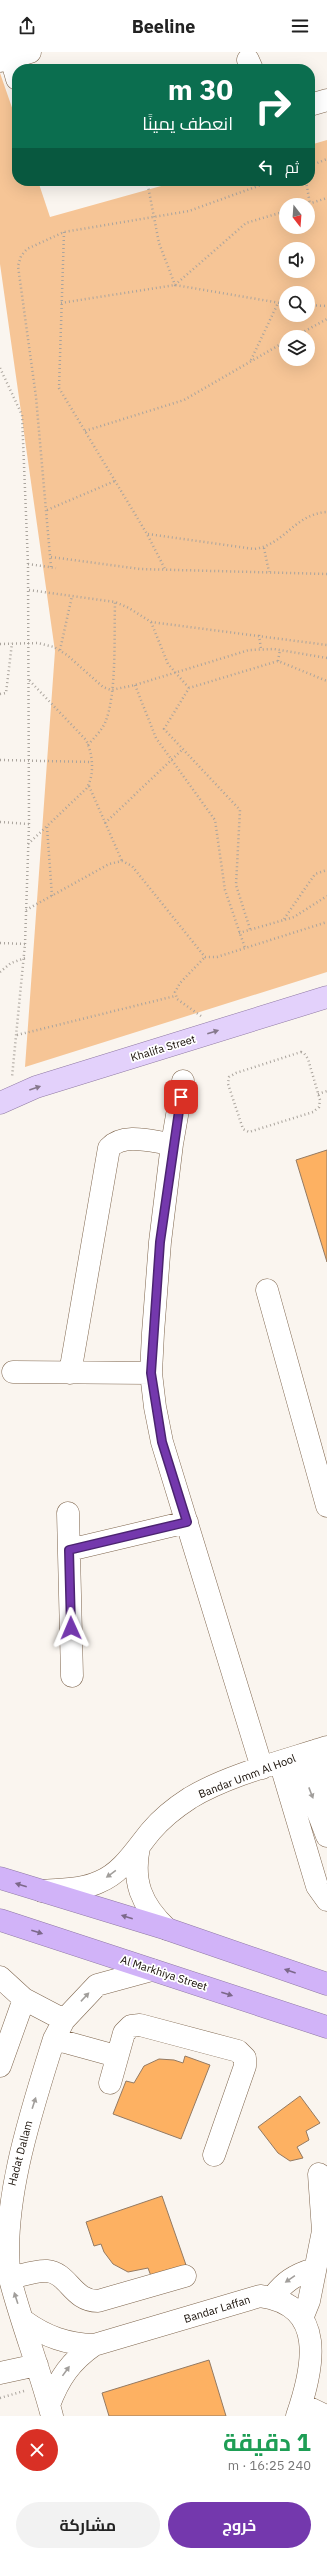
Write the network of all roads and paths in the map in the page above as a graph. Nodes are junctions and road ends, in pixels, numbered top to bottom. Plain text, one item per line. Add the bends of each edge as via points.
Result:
1 (327, 100) edge
2 (315, 104) edge
3 (327, 159) edge
4 (315, 164) edge
5 (148, 186) edge
6 (259, 186) edge
7 (307, 186) edge
8 (309, 198) edge
9 (327, 198) edge
10 (315, 202) edge
11 (279, 213) edge
12 (153, 218) junction
13 (64, 232) junction
14 (175, 285) junction
15 (61, 303) junction
16 (278, 303) joint
17 (315, 305) edge
18 (327, 306) edge
19 (327, 319) edge
20 (307, 330) edge
21 (279, 345) edge
22 (251, 361) junction
23 (0, 368) edge
24 (85, 431) junction
25 (115, 481) junction
26 (47, 510) junction
27 (327, 512) edge
28 (147, 534) junction
29 (264, 548) junction
30 (51, 557) junction
31 (28, 564) junction
32 (51, 567) junction
33 (56, 568) dead end
34 (165, 569) junction
35 (269, 572) junction
36 (327, 574) edge
37 (28, 590) junction
38 (72, 596) junction
39 (115, 602) junction
40 (150, 622) junction
41 (259, 635) junction
42 (12, 643) junction
43 (29, 643) junction
44 (0, 644) edge
45 (327, 645) edge
46 (262, 649) junction
47 (60, 650) junction
48 (280, 650) junction
49 (327, 658) edge
50 (278, 661) junction
51 (174, 673) junction
52 (29, 680) junction
53 (327, 682) edge
54 (135, 685) junction
55 (189, 688) junction
56 (111, 690) junction
57 (0, 694) edge
58 (88, 745) junction
59 (183, 749) junction
60 (0, 760) edge
61 (171, 760) junction
62 (29, 761) junction
63 (91, 762) junction
64 (88, 785) junction
65 (0, 822) edge
66 (105, 823) junction
67 (28, 824) junction
68 (47, 826) junction
69 (28, 844) junction
70 (122, 861) junction
71 (327, 870) edge
72 (52, 896) junction
73 (327, 896) edge
74 (26, 910) junction
75 (283, 919) junction
76 (327, 922) edge
77 (250, 929) junction
78 (240, 932) junction
79 (0, 943) edge
80 (25, 944) junction
81 (245, 948) junction
82 (205, 957) junction
83 (25, 958) junction
84 (0, 972) edge
85 (175, 996) junction
86 (327, 997) edge
87 (205, 1019) dead end
88 (17, 1035) junction
89 (184, 1081) dead end
90 (12, 1083) dead end
91 (327, 1091) edge
92 (318, 1094) junction
93 (0, 1104) edge
94 (172, 1144) junction
95 (267, 1290) dead end
96 (13, 1372) dead end
97 (70, 1372) junction
98 (151, 1373) junction
99 (327, 1506) edge
100 (68, 1513) dead end
101 (187, 1522) junction
102 (69, 1550) junction
103 (72, 1676) dead end
104 (297, 1757) edge
105 (327, 1794) edge
106 (327, 1836) edge
107 (139, 1847) junction
108 (0, 1878) edge
109 (42, 1891) junction
110 (327, 1900) edge
111 (0, 1920) edge
112 (167, 1929) junction
113 (152, 1970) junction
114 (0, 1977) edge
115 (327, 1984) edge
116 (24, 2000) junction
117 (64, 2020) junction
118 (327, 2026) edge
119 (54, 2039) junction
120 (116, 2056) junction
121 (0, 2066) edge
122 (110, 2083) dead end
123 (214, 2155) dead end
124 (319, 2174) dead end
125 (314, 2269) junction
126 (185, 2276) dead end
127 (10, 2278) junction
128 (272, 2298) junction
129 (303, 2316) junction
130 (24, 2321) junction
131 (94, 2345) junction
132 (0, 2373) edge
133 (46, 2393) edge
134 (0, 2398) edge
135 (299, 2410) edge
136 (326, 2416) edge

1 - 2 street
3 - 4 path
5 - 12 path
6 - 12 path via 210,204
7 - 8 path
9 - 10 path
11 - 14 path via 246,223
12 - 13 path
12 - 14 path
13 - 15 path
13 - 26 path via 27,249 21,256 18,266 36,397
14 - 15 path
14 - 16 path
15 - 24 path via 59,388
16 - 22 path
17 - 18 path
19 - 20 path
21 - 22 path
22 - 24 path via 184,400
23 - 31 path via 22,415
24 - 25 path
25 - 26 path
25 - 28 path
26 - 30 path
27 - 29 path via 306,516
28 - 29 path via 254,549
28 - 34 path
29 - 35 path
30 - 32 path
30 - 34 path via 117,567
31 - 32 path
31 - 37 path
32 - 33 path
34 - 35 path
35 - 36 path
37 - 38 path
37 - 43 path
38 - 39 path
38 - 47 path
39 - 40 path
39 - 56 path
40 - 41 path
40 - 51 path via 162,654
41 - 45 path
41 - 46 path
42 - 43 path
42 - 44 path
42 - 57 path via 6,693
43 - 47 path
43 - 52 path
46 - 48 path
46 - 51 path
47 - 56 path via 97,682
48 - 49 path
48 - 50 path
50 - 53 path
50 - 55 path
51 - 54 path
51 - 55 path
52 - 58 path
52 - 62 path
54 - 56 path
54 - 61 path via 156,738
55 - 59 path via 164,729
56 - 58 path via 105,723
58 - 63 path
59 - 61 path
59 - 77 path via 240,810 236,885
60 - 62 path
61 - 66 path
61 - 78 path via 215,820 225,890
62 - 63 path
62 - 67 path
63 - 64 path
64 - 66 path
64 - 68 path
65 - 67 path
66 - 70 path
67 - 69 path
68 - 69 path
68 - 72 path
69 - 74 path
70 - 72 path via 109,864
70 - 82 path via 132,866
71 - 75 path via 315,874
72 - 74 path
73 - 75 path via 294,916
74 - 80 path
75 - 77 path
76 - 81 path
77 - 78 path
78 - 81 path
79 - 80 path
80 - 83 path
81 - 82 path via 217,957
82 - 85 path via 180,983
83 - 84 path via 11,963
83 - 88 path
85 - 87 path
85 - 88 path
93 -> 86 main road, Khalifa Street via 36,1087
88 - 90 path
89 - 94 street
91 - 92 path
92 - 92 path via 321,1104 317,1110 249,1132 241,1126 228,1081 236,1073 301,1052 307,1055
94 - 97 street via 127,1139 113,1143 109,1148
94 - 98 street via 160,1242
95 - 99 street
96 - 97 street
97 - 98 street
98 - 101 street via 162,1442
100 - 102 street
101 - 102 street
101 - 104 street
102 - 103 street
104 - 105 street
104 -> 106 street
104 - 107 street, Bandar Umm Al Hool via 191,1798 171,1812
104 - 110 street via 316,1886
107 -> 109 street, Bandar Umm Al Hool via 121,1867 100,1882
107 - 112 street via 136,1872 139,1891 147,1908
109 -> 108 highway
112 -> 109 highway
111 -> 113 highway, Al Markhiya Street
115 -> 112 highway
117 -> 113 street, Hadat Dallam via 97,1985
113 -> 118 highway, Al Markhiya Street
114 - 116 street
116 - 117 street
116 - 121 street
117 - 119 street, Hadat Dallam
119 - 120 street
127 -> 119 street, Hadat Dallam via 7,2252 10,2194 23,2139
120 - 122 street
120 - 123 street via 124,2033 136,2025 242,2054 245,2066
124 - 125 street via 323,2231
125 -> 128 street via 297,2274 283,2284
125 - 129 street via 313,2285
126 - 127 street via 98,2301 84,2299 62,2278 47,2271
130 -> 127 street, Hadat Dallam
128 - 129 street, Bandar Laffan via 295,2308
128 - 131 street, Bandar Laffan via 250,2298
129 - 135 street, Bandar Laffan via 314,2339 315,2350 311,2374
130 - 131 street, Bandar Laffan via 39,2332 57,2340
130 - 133 street, Hadat Dallam
133 -> 131 street, Bandar Laffan via 79,2356
132 - 133 street
133 - 134 path
135 - 136 street

